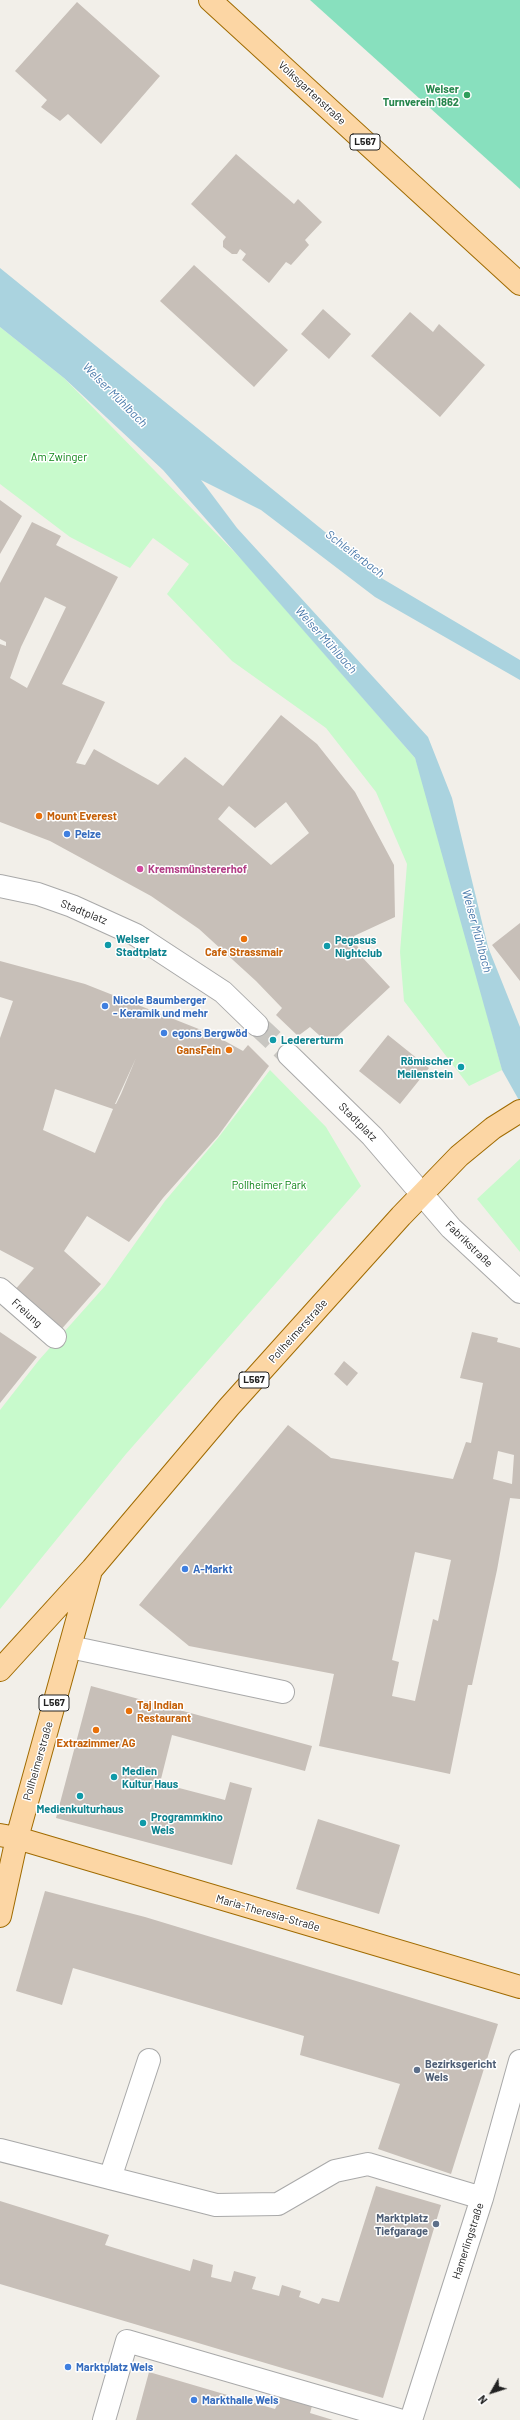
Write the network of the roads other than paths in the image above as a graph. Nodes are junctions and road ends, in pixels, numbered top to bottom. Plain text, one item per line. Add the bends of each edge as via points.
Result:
1 (210, 0) edge
2 (520, 284) edge
3 (0, 886) edge
4 (257, 1025) tunnel mouth
5 (289, 1055) tunnel mouth
6 (516, 1113) edge
7 (421, 1194) junction
8 (0, 1288) edge
9 (520, 1292) edge
10 (55, 1337) dead end
11 (92, 1569) junction
12 (70, 1647) junction
13 (0, 1670) edge
14 (283, 1692) dead end
15 (8, 1837) edge
16 (0, 1916) edge
17 (520, 1987) edge
18 (150, 2060) dead end
19 (520, 2061) edge
20 (0, 2150) edge
21 (110, 2178) junction
22 (482, 2198) junction
23 (104, 2420) edge
24 (398, 2420) edge
25 (412, 2420) edge

1 - 2 main road, Volksgartenstraße / L567
3 - 4 street, Stadtplatz via 38,894 136,934 223,992
5 - 7 street, Stadtplatz via 372,1136
6 - 7 main road, Pollheimerstraße / L567 via 493,1128 460,1156
7 - 9 street, Fabrikstraße via 450,1228
7 - 11 main road, Pollheimerstraße / L567 via 230,1407
8 - 10 street, Freiung
11 - 12 main road, Pollheimerstraße / L567
11 - 13 main road, Pollheimerstraße
12 - 14 street
12 - 15 main road, Pollheimerstraße / L567
15 - 16 main road, L567
15 - 17 main road, Maria-Theresia-Straße
18 - 21 street
19 - 22 street, Hamerlingstraße
20 - 21 street
21 - 22 street via 216,2205 278,2204 335,2171 368,2164
22 - 25 street, Hamerlingstraße
23 - 24 street via 127,2341

